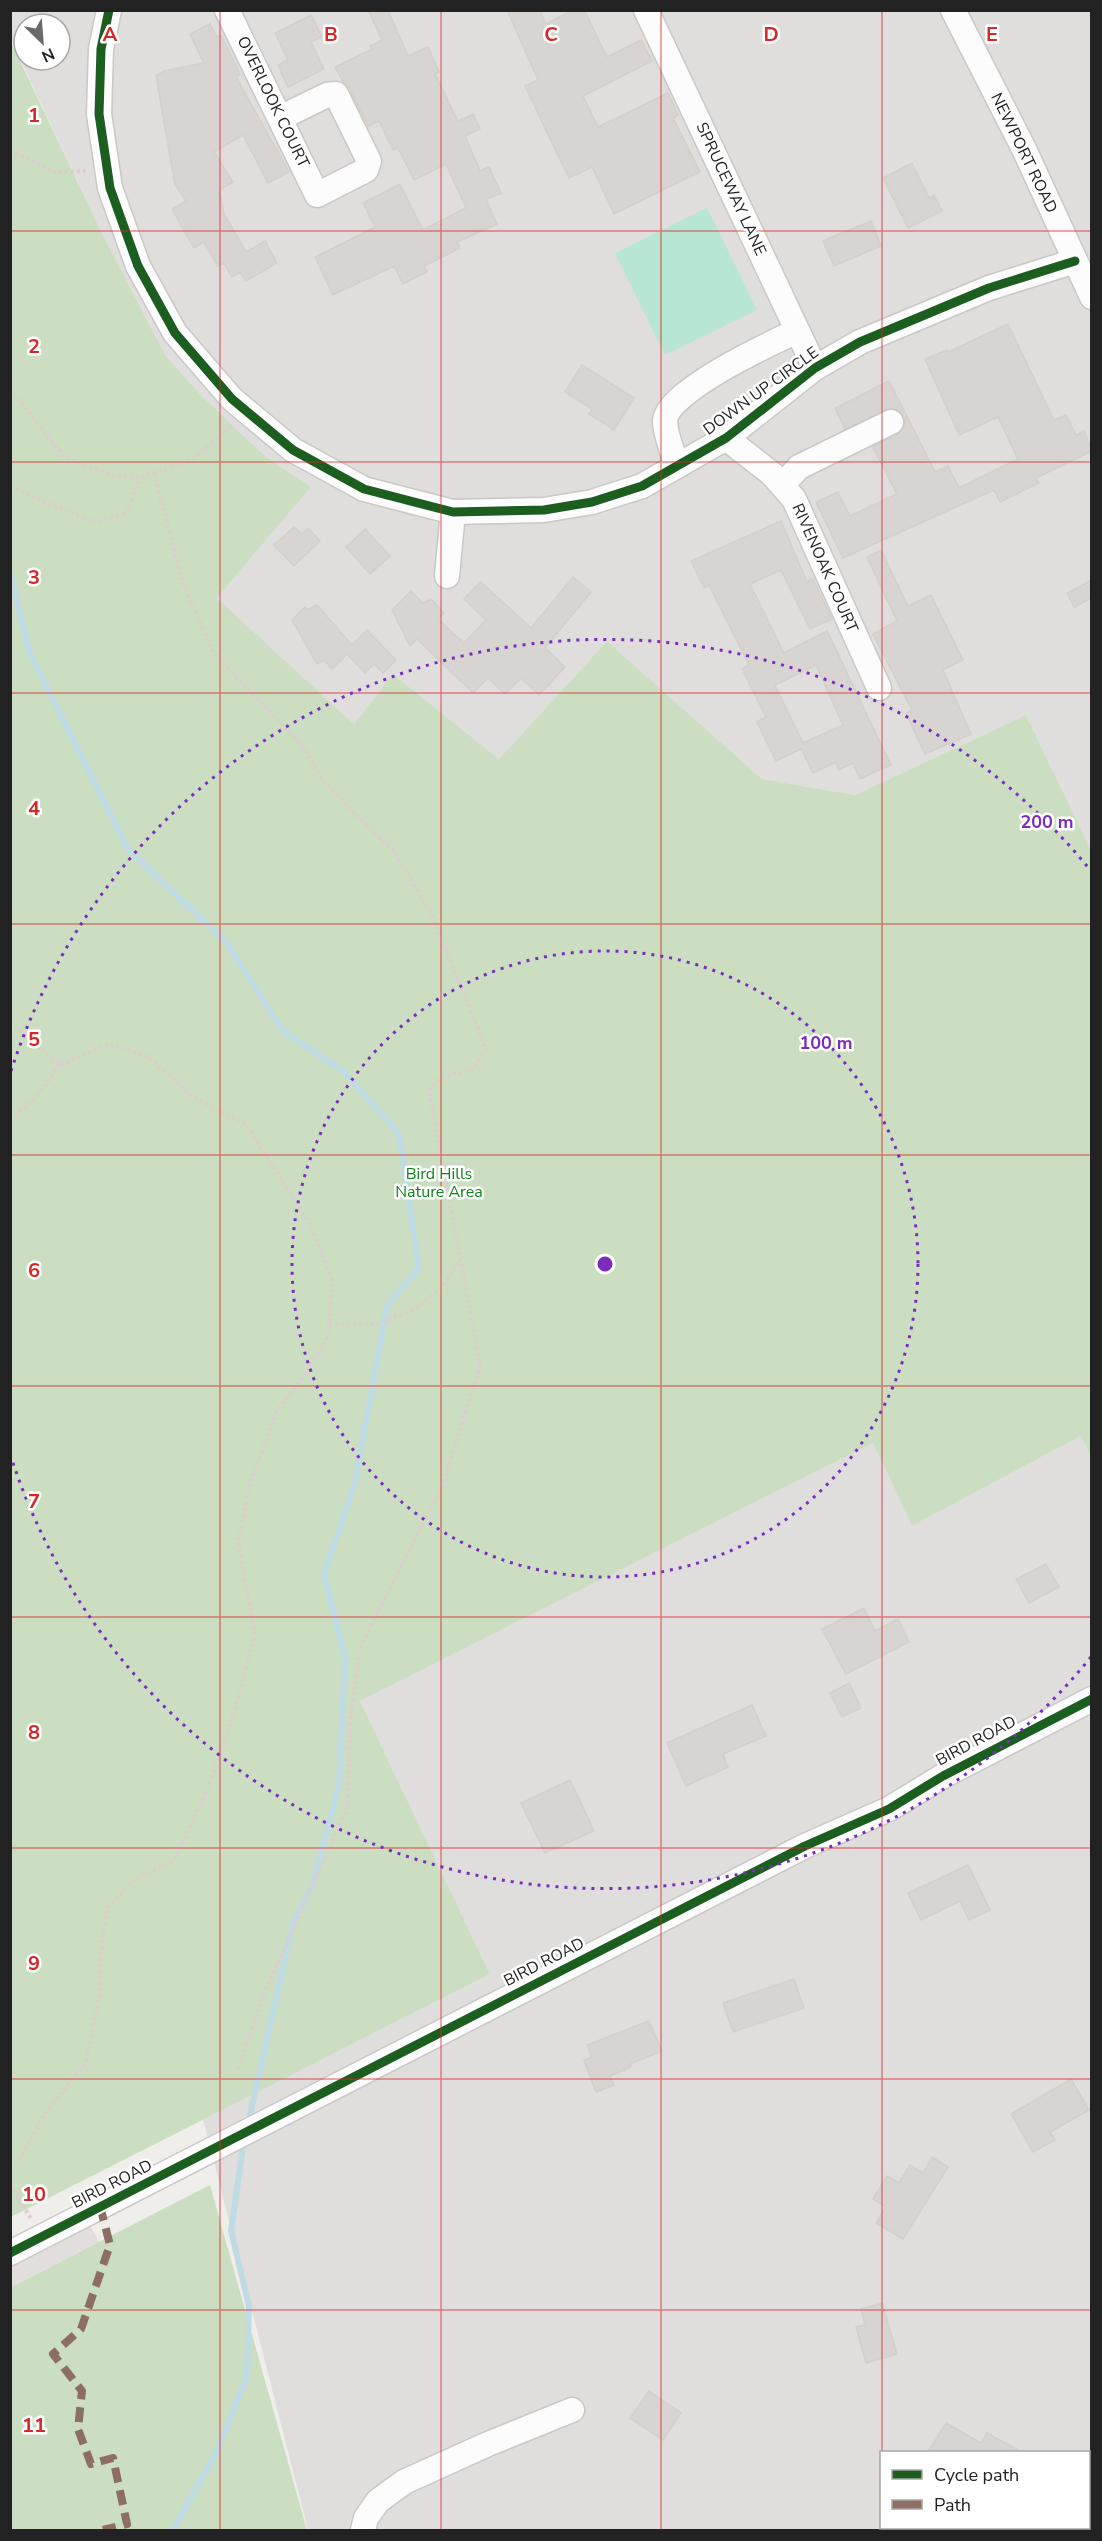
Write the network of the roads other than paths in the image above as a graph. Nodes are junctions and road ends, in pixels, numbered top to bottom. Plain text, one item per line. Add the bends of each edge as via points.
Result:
1 (109, 10) edge
2 (227, 10) edge
3 (646, 10) edge
4 (953, 10) edge
5 (280, 117) junction
6 (1075, 261) junction
7 (1092, 297) edge
8 (797, 331) junction
9 (815, 368) junction
10 (891, 422) dead end
11 (726, 438) junction
12 (677, 466) junction
13 (782, 485) junction
14 (453, 512) junction
15 (447, 576) dead end
16 (879, 688) dead end
17 (1092, 1699) edge
18 (10, 2253) edge
19 (572, 2410) dead end
20 (363, 2530) edge

1 - 14 street, DOWN UP CIRCLE via 101,49 99,114 110,188 138,266 175,333 232,399 293,450 364,489
2 - 5 street, OVERLOOK COURT
3 - 8 street, SPRUCEWAY LANE
4 - 6 street, NEWPORT ROAD via 1024,148
5 - 5 street, OVERLOOK COURT via 317,195 366,170 369,161 336,94
6 - 7 street, NEWPORT ROAD
6 - 9 street, DOWN UP CIRCLE via 989,288 860,342
8 - 9 street, SPRUCEWAY LANE
8 - 12 street via 755,350 695,387 669,409 665,421
9 - 11 street, DOWN UP CIRCLE
10 - 13 street via 799,467
11 - 12 street, DOWN UP CIRCLE
11 - 13 street, RIVENOAK COURT
12 - 14 street, DOWN UP CIRCLE via 642,486 592,502 544,510
13 - 16 street, RIVENOAK COURT via 794,499
14 - 15 street
17 - 18 street, BIRD ROAD via 943,1776 889,1809 805,1846
19 - 20 street via 404,2482 378,2501

